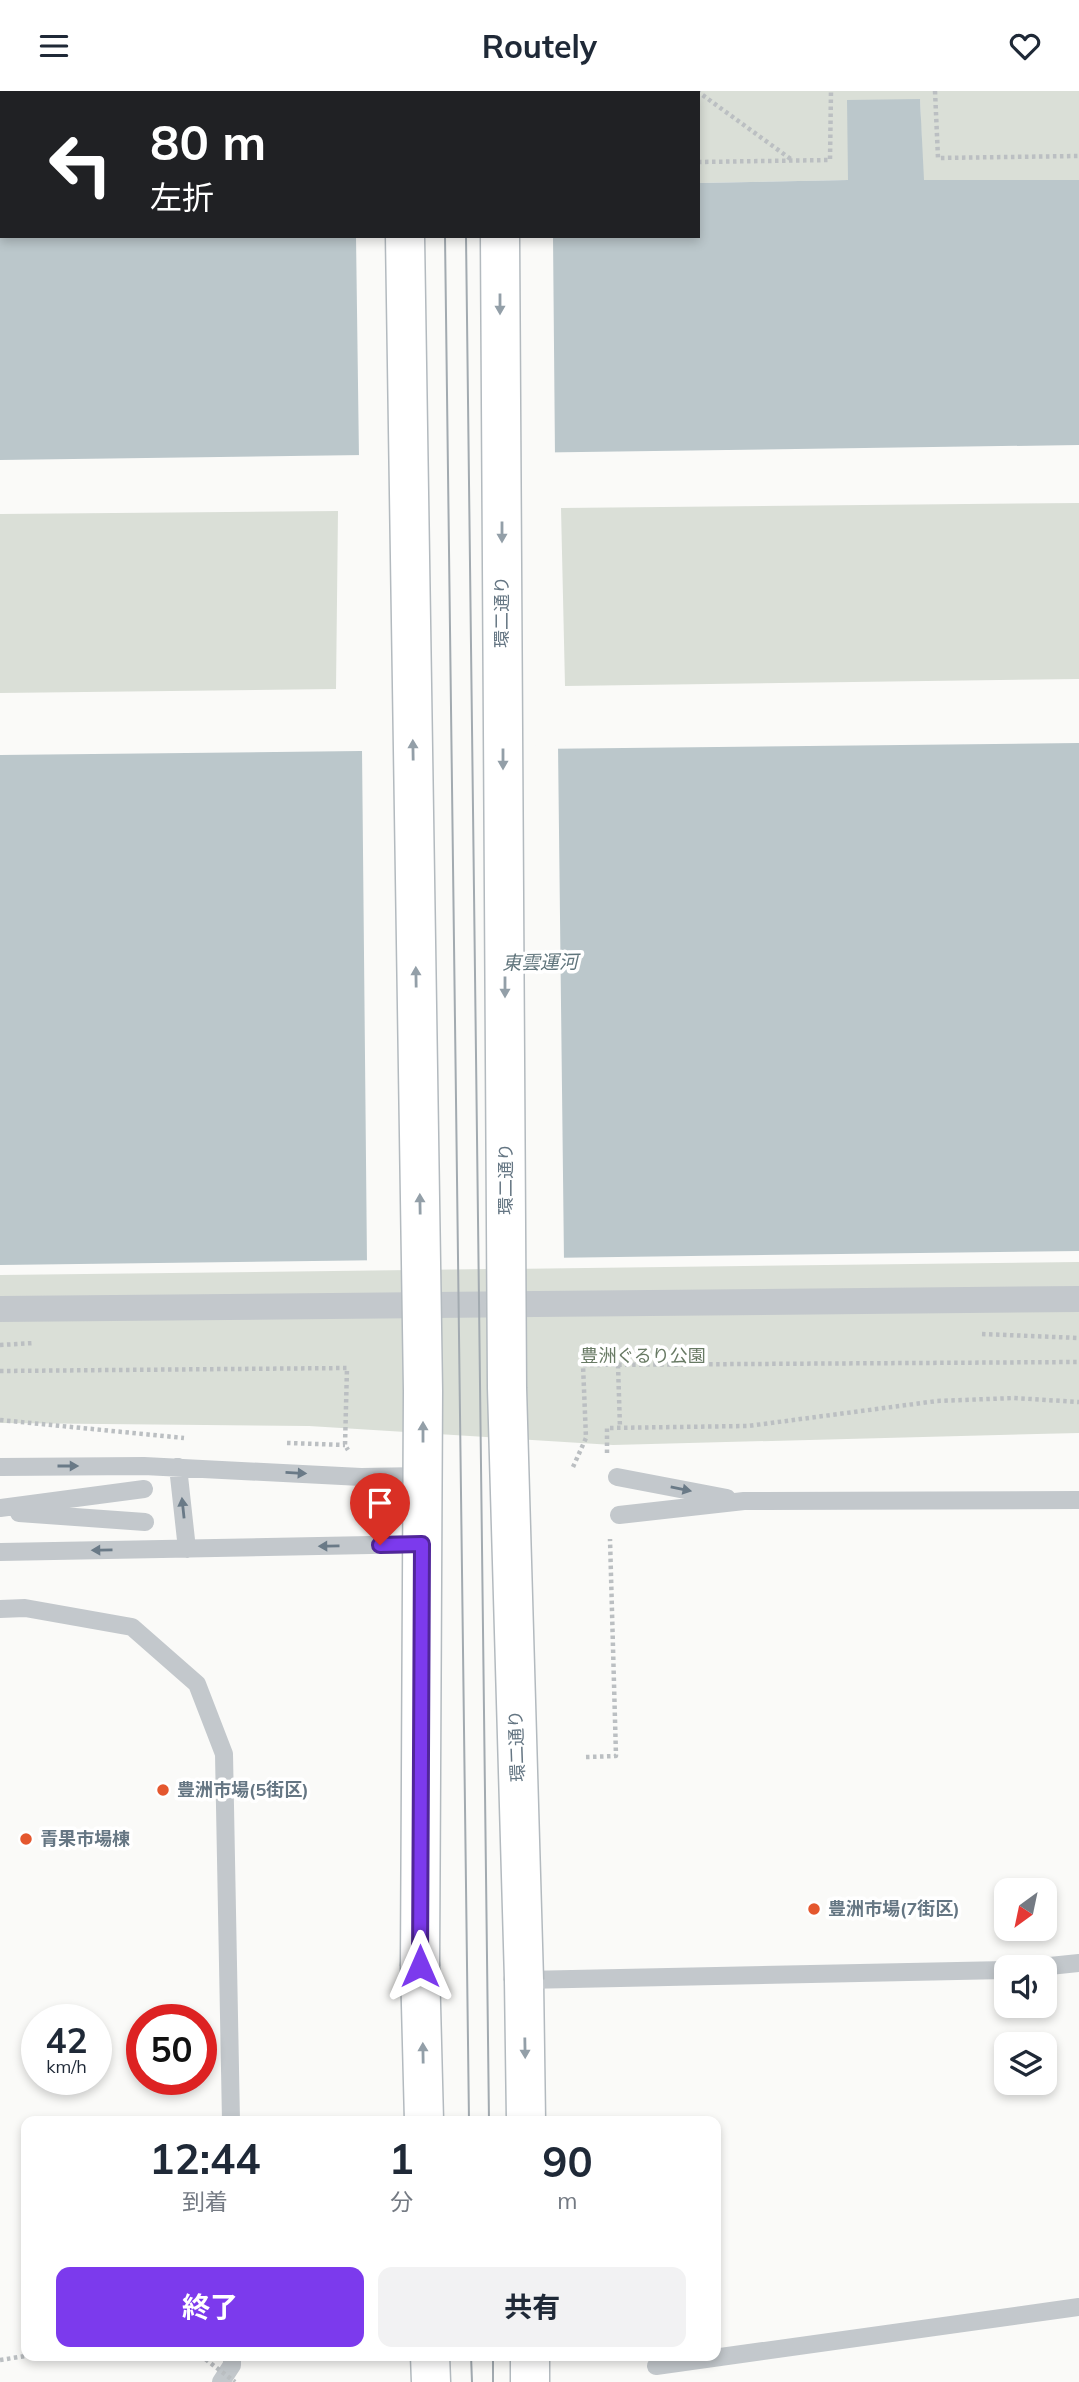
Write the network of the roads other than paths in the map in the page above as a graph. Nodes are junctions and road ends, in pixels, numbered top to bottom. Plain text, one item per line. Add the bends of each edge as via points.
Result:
1 (405, 238) edge
2 (500, 238) edge
3 (1079, 1299) edge
4 (0, 1309) edge
5 (0, 1467) edge
6 (178, 1467) junction
7 (422, 1476) junction
8 (617, 1477) dead end
9 (144, 1489) dead end
10 (1079, 1500) edge
11 (744, 1501) junction
12 (0, 1510) edge
13 (619, 1515) dead end
14 (145, 1522) dead end
15 (422, 1544) junction
16 (187, 1549) junction
17 (0, 1552) edge
18 (0, 1609) edge
19 (1079, 1963) edge
20 (1057, 1965) edge
21 (994, 1970) edge
22 (524, 1980) junction
23 (231, 2116) edge
24 (424, 2116) edge
25 (526, 2116) edge
26 (1079, 2308) edge
27 (721, 2357) edge
28 (232, 2361) edge
29 (430, 2361) edge
30 (530, 2361) edge
31 (692, 2361) edge
32 (656, 2366) dead end
33 (221, 2382) edge
34 (431, 2382) edge
35 (530, 2382) edge

7 -> 1 main road, bridge
2 -> 22 main road, 環二通り, bridge via 507,1388
3 - 4 street
5 -> 6 lane
6 -> 7 lane
16 -> 6 lane
7 - 15 main road, bridge
8 -> 11 lane
9 - 12 lane
10 - 11 lane
11 - 13 lane
12 - 14 lane
15 -> 16 lane
24 -> 15 main road, bridge
16 -> 17 lane
18 - 23 lane via 25,1608 132,1627 197,1684 223,1754
19 - 20 lane
21 - 22 lane
22 -> 25 main road, 環二通り
26 - 27 lane
28 - 33 lane
29 - 34 main road
30 - 35 main road
31 - 32 lane

